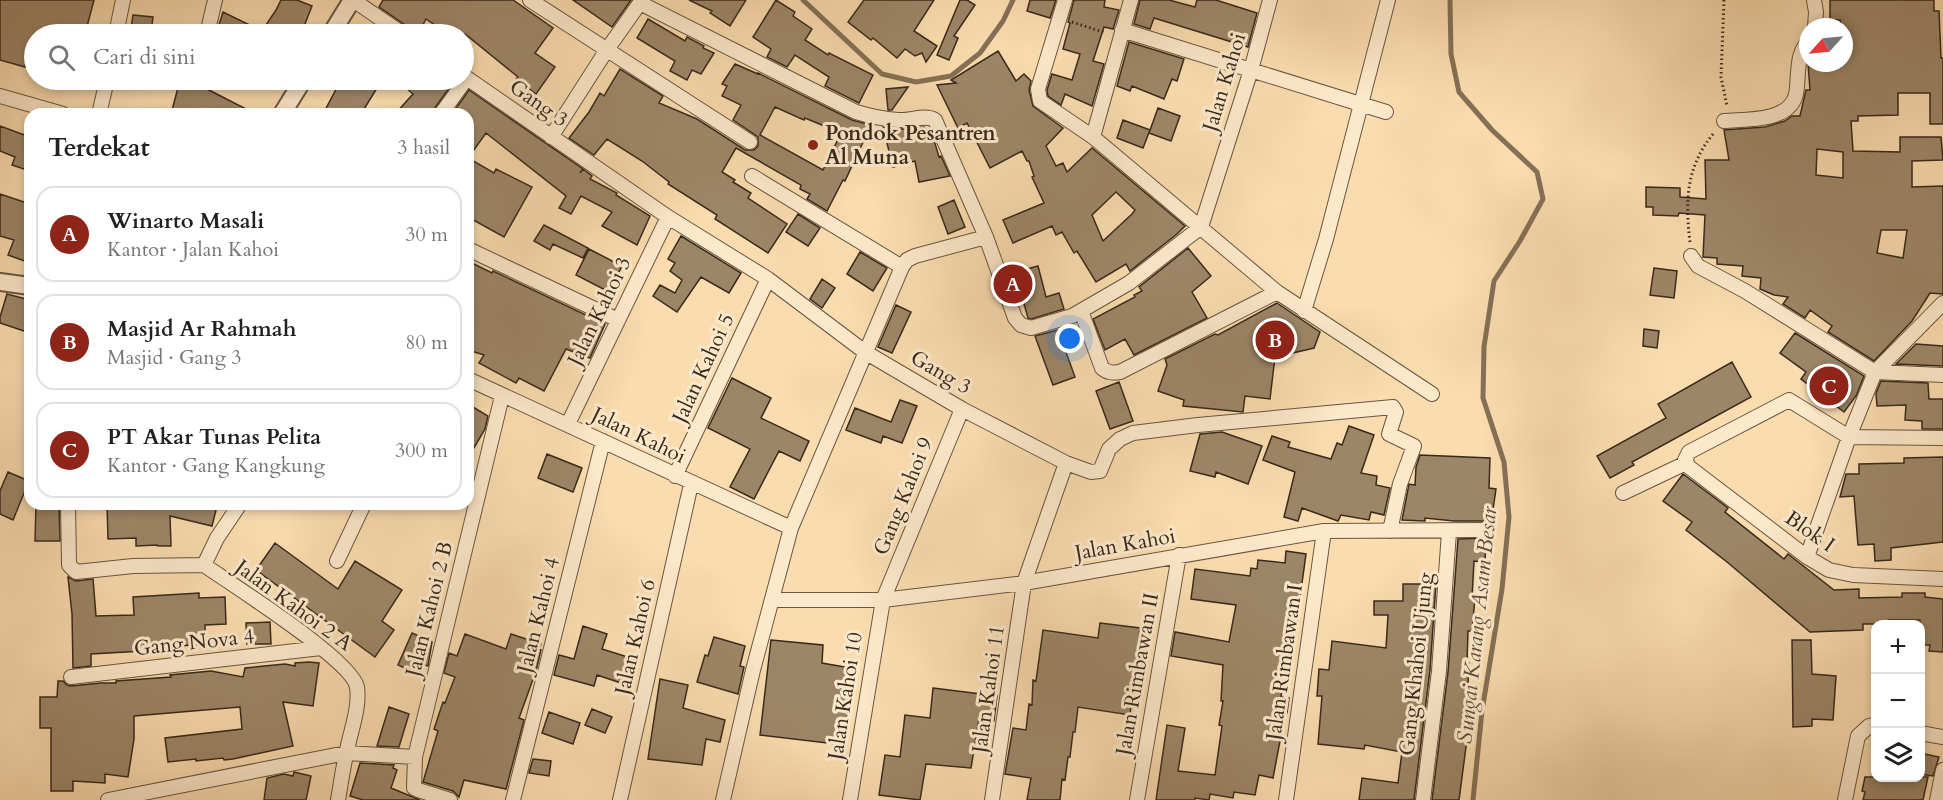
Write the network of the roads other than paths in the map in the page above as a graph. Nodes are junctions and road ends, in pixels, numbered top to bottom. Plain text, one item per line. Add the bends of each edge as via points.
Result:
1 (123, 0) edge
2 (215, 0) edge
3 (353, 0) edge
4 (530, 0) edge
5 (1065, 0) edge
6 (1131, 0) edge
7 (1270, 0) edge
8 (1388, 0) edge
9 (1814, 0) edge
10 (641, 2) edge
11 (1816, 18) edge
12 (118, 24) edge
13 (209, 24) edge
14 (337, 24) edge
15 (388, 24) edge
16 (1120, 34) junction
17 (606, 51) junction
18 (1799, 58) edge
19 (1251, 70) junction
20 (474, 83) edge
21 (104, 90) edge
22 (297, 90) edge
23 (457, 90) edge
24 (0, 96) edge
25 (1362, 104) junction
26 (42, 108) edge
27 (100, 108) edge
28 (286, 108) edge
29 (445, 108) edge
30 (1386, 112) dead end
31 (1724, 122) road end
32 (551, 137) junction
33 (1093, 137) junction
34 (750, 142) dead end
35 (752, 176) dead end
36 (668, 217) junction
37 (1202, 227) junction
38 (986, 237) junction
39 (474, 252) edge
40 (1691, 256) road end
41 (902, 267) junction
42 (768, 279) junction
43 (0, 282) edge
44 (24, 285) edge
45 (1277, 292) junction
46 (1943, 303) edge
47 (1081, 311) junction
48 (1304, 311) junction
49 (618, 320) junction
50 (865, 352) junction
51 (1875, 372) junction
52 (1943, 375) edge
53 (474, 382) edge
54 (1432, 394) dead end
55 (502, 396) junction
56 (962, 409) junction
57 (568, 424) junction
58 (1849, 437) junction
59 (1943, 438) edge
60 (603, 441) junction
61 (1688, 458) junction
62 (1066, 463) junction
63 (675, 476) junction
64 (691, 484) junction
65 (1623, 494) dead end
66 (68, 510) edge
67 (236, 510) edge
68 (361, 510) edge
69 (791, 528) junction
70 (1484, 530) dead end
71 (1324, 531) junction
72 (1390, 531) junction
73 (1449, 532) junction
74 (1179, 555) junction
75 (1808, 557) junction
76 (337, 561) dead end
77 (204, 566) junction
78 (1943, 579) edge
79 (1024, 583) junction
80 (773, 600) junction
81 (883, 600) junction
82 (321, 648) junction
83 (71, 677) dead end
84 (1871, 726) edge
85 (1925, 734) edge
86 (1943, 737) edge
87 (346, 753) junction
88 (415, 758) junction
89 (1943, 770) edge
90 (108, 800) edge
91 (338, 800) edge
92 (450, 800) edge
93 (513, 800) edge
94 (620, 800) edge
95 (723, 800) edge
96 (849, 800) edge
97 (992, 800) edge
98 (1137, 800) edge
99 (1286, 800) edge
100 (1423, 800) edge
101 (1845, 800) edge
102 (1937, 800) edge

1 - 12 street
2 - 13 street
3 - 14 street
3 - 15 street
4 - 17 street
5 - 33 street via 1038,96
6 - 16 street
7 - 19 street, Jalan Kahoi
8 - 25 street
9 - 11 street
10 - 17 street
10 - 38 street via 856,112 899,120 935,120
16 - 19 street
16 - 33 street
17 - 32 street
17 - 34 street
18 - 31 street via 1794,100 1786,110 1761,118
19 - 25 street
19 - 37 street, Jalan Kahoi
20 - 32 street, Gang 3
21 - 27 street
22 - 28 street
23 - 29 street
24 - 26 street
25 - 30 street
25 - 48 street
32 - 36 street, Gang 3
33 - 37 street
35 - 41 street
36 - 42 street, Gang 3
36 - 49 street, Jalan Kahoi 3
37 - 45 street
37 - 47 street via 1129,283
38 - 41 street via 915,256
38 - 47 street via 1021,326 1031,328
39 - 49 street
40 - 51 street via 1698,266
41 - 50 street
42 - 50 street, Gang 3
42 - 63 street, Jalan Kahoi 5
43 - 44 street
45 - 47 street via 1114,373 1102,368
45 - 48 street
46 - 51 street
48 - 54 street
49 - 57 street, Jalan Kahoi 3
50 - 56 street, Gang 3
50 - 69 street
51 - 52 street
51 - 58 street
53 - 55 street, Jalan Kahoi
55 - 57 street, Jalan Kahoi
55 - 88 street, Jalan Kahoi 2 B
56 - 62 street, Gang 3
56 - 81 street, Gang Kahoi 9
57 - 60 street, Jalan Kahoi
58 - 59 street
58 - 61 street via 1789,400
58 - 75 street
60 - 63 street, Jalan Kahoi
60 - 93 street, Jalan Kahoi 4
61 - 65 street
61 - 75 street, Blok I
62 - 72 street, Gang 3 via 1091,472 1100,471 1109,449 1133,433 1395,408 1389,434 1413,448
62 - 79 street, Jalan Kahoi 11
63 - 64 street, Jalan Kahoi
64 - 69 street, Jalan Kahoi
64 - 94 street, Jalan Kahoi 6
66 - 77 street via 69,565 76,572 133,566
67 - 77 street, Jalan Kahoi 2 A
68 - 76 street
69 - 80 street
70 - 73 street, Jalan Kahoi
71 - 72 street, Jalan Kahoi
71 - 74 street, Jalan Kahoi
71 - 99 street, Jalan Rimbawan I
72 - 73 street, Jalan Kahoi
73 - 100 street, Gang Khahoi Ujung via 1439,671
74 - 79 street, Jalan Kahoi
74 - 98 street, Jalan Rimbawan II
75 - 78 street, Blok I via 1829,570 1853,575
77 - 82 street, Jalan Kahoi 2 A
79 - 81 street, Jalan Kahoi
79 - 97 street, Jalan Kahoi 11
80 - 81 street, Jalan Kahoi
80 - 95 street
81 - 96 street, Jalan Kahoi 10
82 - 83 street, Gang Nova 4
82 - 87 street, Jalan Kahoi 2 A via 343,665 357,685
84 - 101 street via 1858,736
85 - 86 street
87 - 88 street
87 - 90 street
87 - 91 street
88 - 92 street via 414,788
89 - 102 street

